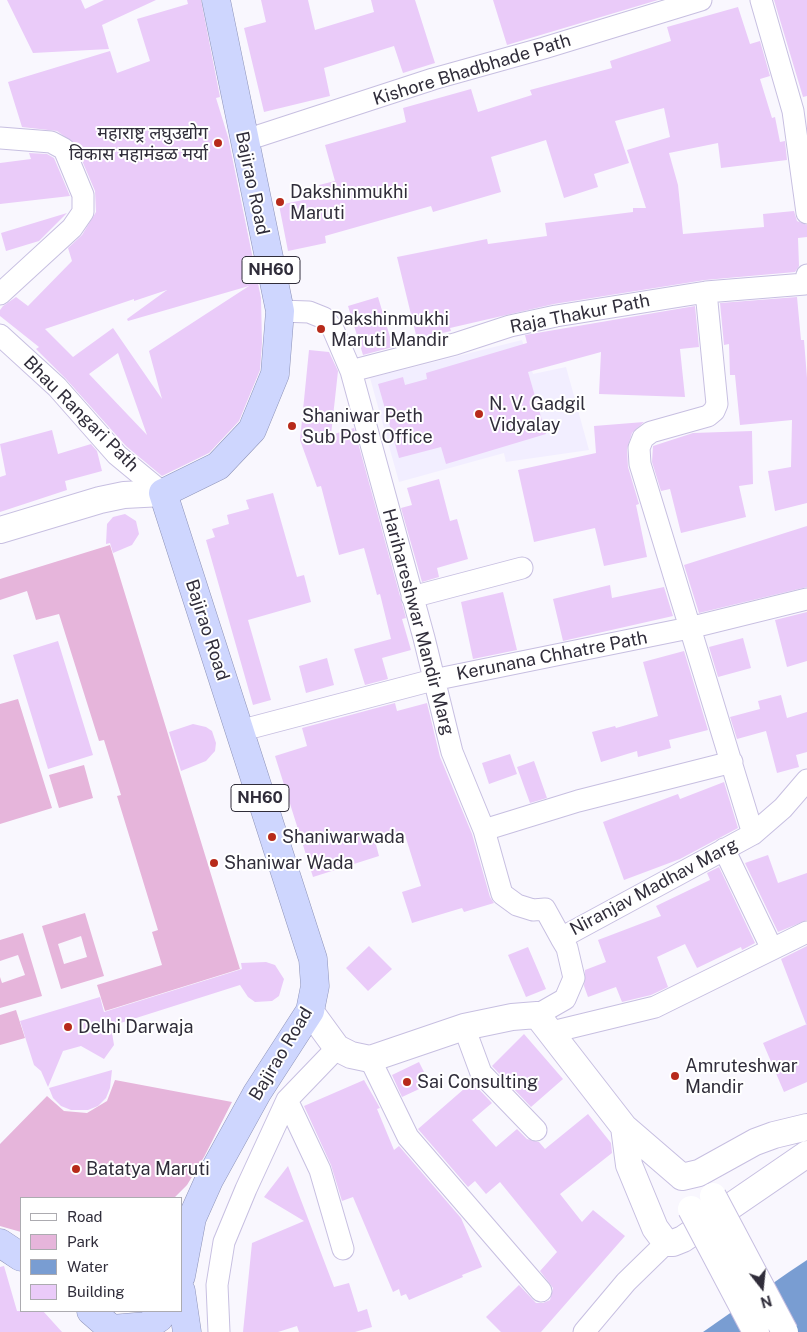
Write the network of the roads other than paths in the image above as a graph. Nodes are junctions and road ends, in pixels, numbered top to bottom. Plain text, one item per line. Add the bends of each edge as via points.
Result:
1 (216, 0) edge
2 (701, 0) edge
3 (761, 0) edge
4 (0, 138) edge
5 (243, 141) junction
6 (807, 213) edge
7 (807, 275) edge
8 (706, 292) junction
9 (0, 294) edge
10 (280, 311) junction
11 (0, 335) edge
12 (351, 371) junction
13 (163, 492) junction
14 (0, 530) edge
15 (522, 568) dead end
16 (412, 597) junction
17 (807, 599) edge
18 (689, 628) junction
19 (433, 680) junction
20 (239, 731) junction
21 (732, 762) junction
22 (807, 780) edge
23 (484, 830) junction
24 (753, 834) junction
25 (724, 849) junction
26 (807, 932) edge
27 (561, 938) junction
28 (772, 949) junction
29 (310, 1011) junction
30 (545, 1024) junction
31 (464, 1027) junction
32 (337, 1048) junction
33 (370, 1059) junction
34 (287, 1100) junction
35 (624, 1127) junction
36 (807, 1128) edge
37 (536, 1130) dead end
38 (807, 1154) edge
39 (691, 1175) junction
40 (702, 1202) junction
41 (666, 1243) junction
42 (343, 1249) dead end
43 (182, 1271) edge
44 (541, 1291) dead end
45 (182, 1298) edge
46 (92, 1312) edge
47 (163, 1312) edge
48 (114, 1330) edge
49 (187, 1332) edge
50 (219, 1332) edge
51 (584, 1332) edge
52 (756, 1332) edge
53 (785, 1332) edge

1 - 5 highway, Bajirao Road / NH60
2 - 5 street, Kishore Bhadbhade Path via 432,79
3 - 6 street via 793,112
4 - 9 street via 51,142 64,149 83,195 83,212 72,228
5 - 10 highway, Bajirao Road / NH60
7 - 8 street, Raja Thakur Path via 805,284
8 - 12 street, Raja Thakur Path via 528,322
8 - 18 street via 717,404 714,411 708,416 651,432 643,438 639,448 640,464
10 - 12 street, Harihareshwar Mandir Marg via 309,312 324,318 333,329
10 - 13 highway, Bajirao Road / NH60 via 275,374 252,430 218,466
11 - 13 street, Bhau Rangari Path via 57,388 117,455
12 - 16 street, Harihareshwar Mandir Marg
13 - 14 street via 100,500
13 - 20 highway, Bajirao Road / NH60
15 - 16 street
16 - 19 street, Harihareshwar Mandir Marg
17 - 18 street, Kerunana Chhatre Path
18 - 19 street, Kerunana Chhatre Path
18 - 21 street
19 - 20 street, Kerunana Chhatre Path
19 - 23 street, Harihareshwar Mandir Marg via 452,752
20 - 29 highway, Bajirao Road / NH60 via 313,959 315,986
21 - 23 street via 578,801
21 - 24 street
22 - 24 street, Niranjav Madhav Marg via 783,808
23 - 27 street, Harihareshwar Mandir Marg via 502,894 517,905 533,910 545,909
24 - 25 street, Niranjav Madhav Marg
25 - 27 street, Niranjav Madhav Marg
25 - 28 street
26 - 28 street
27 - 30 street, Niranjav Madhav Marg via 567,948 574,978 565,999
28 - 30 street via 655,1007
29 - 32 street
29 - 43 highway, Bajirao Road / NH60 via 257,1093 209,1180 192,1218
30 - 31 street, Niranjav Madhav Marg via 512,1017
30 - 35 street
31 - 33 street, Niranjav Madhav Marg
31 - 37 street via 482,1073
32 - 33 street via 351,1056
32 - 34 street
33 - 44 street via 408,1137
34 - 42 street via 320,1170
34 - 50 street via 224,1242 217,1285
35 - 39 street
35 - 41 street via 629,1165 655,1228
36 - 39 street via 755,1142
38 - 41 street via 683,1239
39 - 40 street
40 - 52 street, bridge
40 - 53 street, bridge
41 - 51 street via 626,1282
45 - 49 highway
46 - 48 highway
47 - 48 highway via 147,1326

